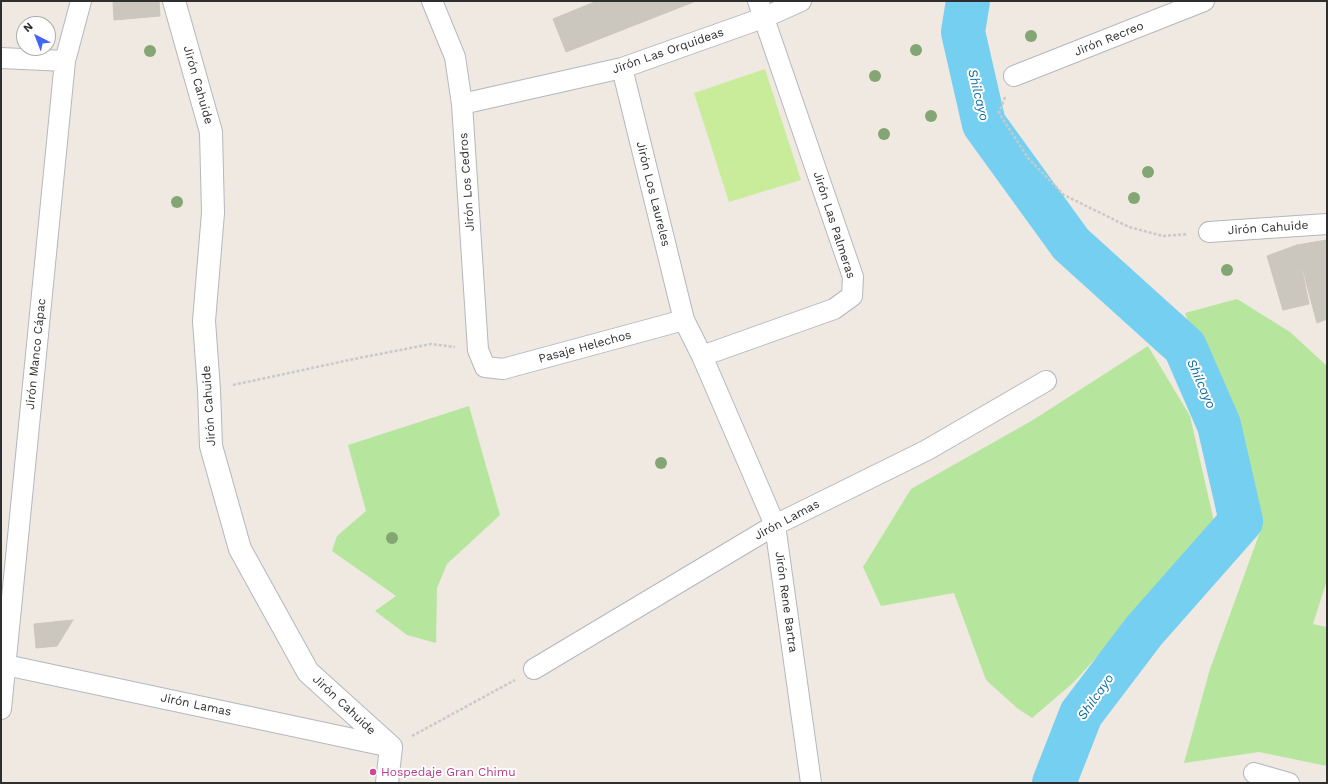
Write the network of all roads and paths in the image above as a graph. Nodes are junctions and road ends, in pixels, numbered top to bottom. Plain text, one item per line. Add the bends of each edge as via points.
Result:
1 (81, 1) edge
2 (174, 1) edge
3 (432, 1) edge
4 (801, 1) edge
5 (1204, 1) edge
6 (760, 9) edge
7 (1, 58) edge
8 (65, 61) junction
9 (622, 68) junction
10 (1014, 76) joint
11 (462, 104) junction
12 (1327, 224) edge
13 (1209, 232) joint
14 (684, 320) junction
15 (702, 356) junction
16 (482, 358) junction
17 (1046, 381) dead end
18 (209, 390) junction
19 (775, 525) junction
20 (3, 664) edge
21 (534, 669) joint
22 (1, 709) edge
23 (391, 747) junction
24 (1254, 773) dead end
25 (387, 783) edge
26 (811, 783) edge
27 (1289, 783) edge

1 - 8 street, Jirón Manco Cápac
2 - 18 street, Jirón Cahuide via 211,132 213,213 204,321
3 - 11 street, Jirón Los Cedros via 455,57
4 - 6 street, Jirón Las Orquideas
5 - 10 street, Jirón Recreo
6 - 9 street, Jirón Las Orquideas
6 - 15 street, Jirón Las Palmeras via 853,277 852,296 834,309
7 - 8 street
8 - 20 street, Jirón Manco Cápac
9 - 11 street, Jirón Las Orquideas
9 - 14 street, Jirón Los Laureles
10 - 13 path via 999,113 1028,158 1064,194 1129,227 1163,236
11 - 16 street, Jirón Los Cedros
12 - 13 street, Jirón Cahuide
14 - 15 street, Jirón Rene Bartra
14 - 16 street, Pasaje Helechos via 503,369
15 - 19 street, Jirón Rene Bartra
16 - 18 path via 431,344
17 - 19 street, Jirón Lamas via 927,450
18 - 23 street, Jirón Cahuide via 211,446 240,549 308,672
19 - 21 street, Jirón Lamas
19 - 26 street, Jirón Rene Bartra
20 - 22 street, Jirón Manco Cápac
20 - 23 street, Jirón Lamas
21 - 23 path
23 - 25 street
24 - 27 street

